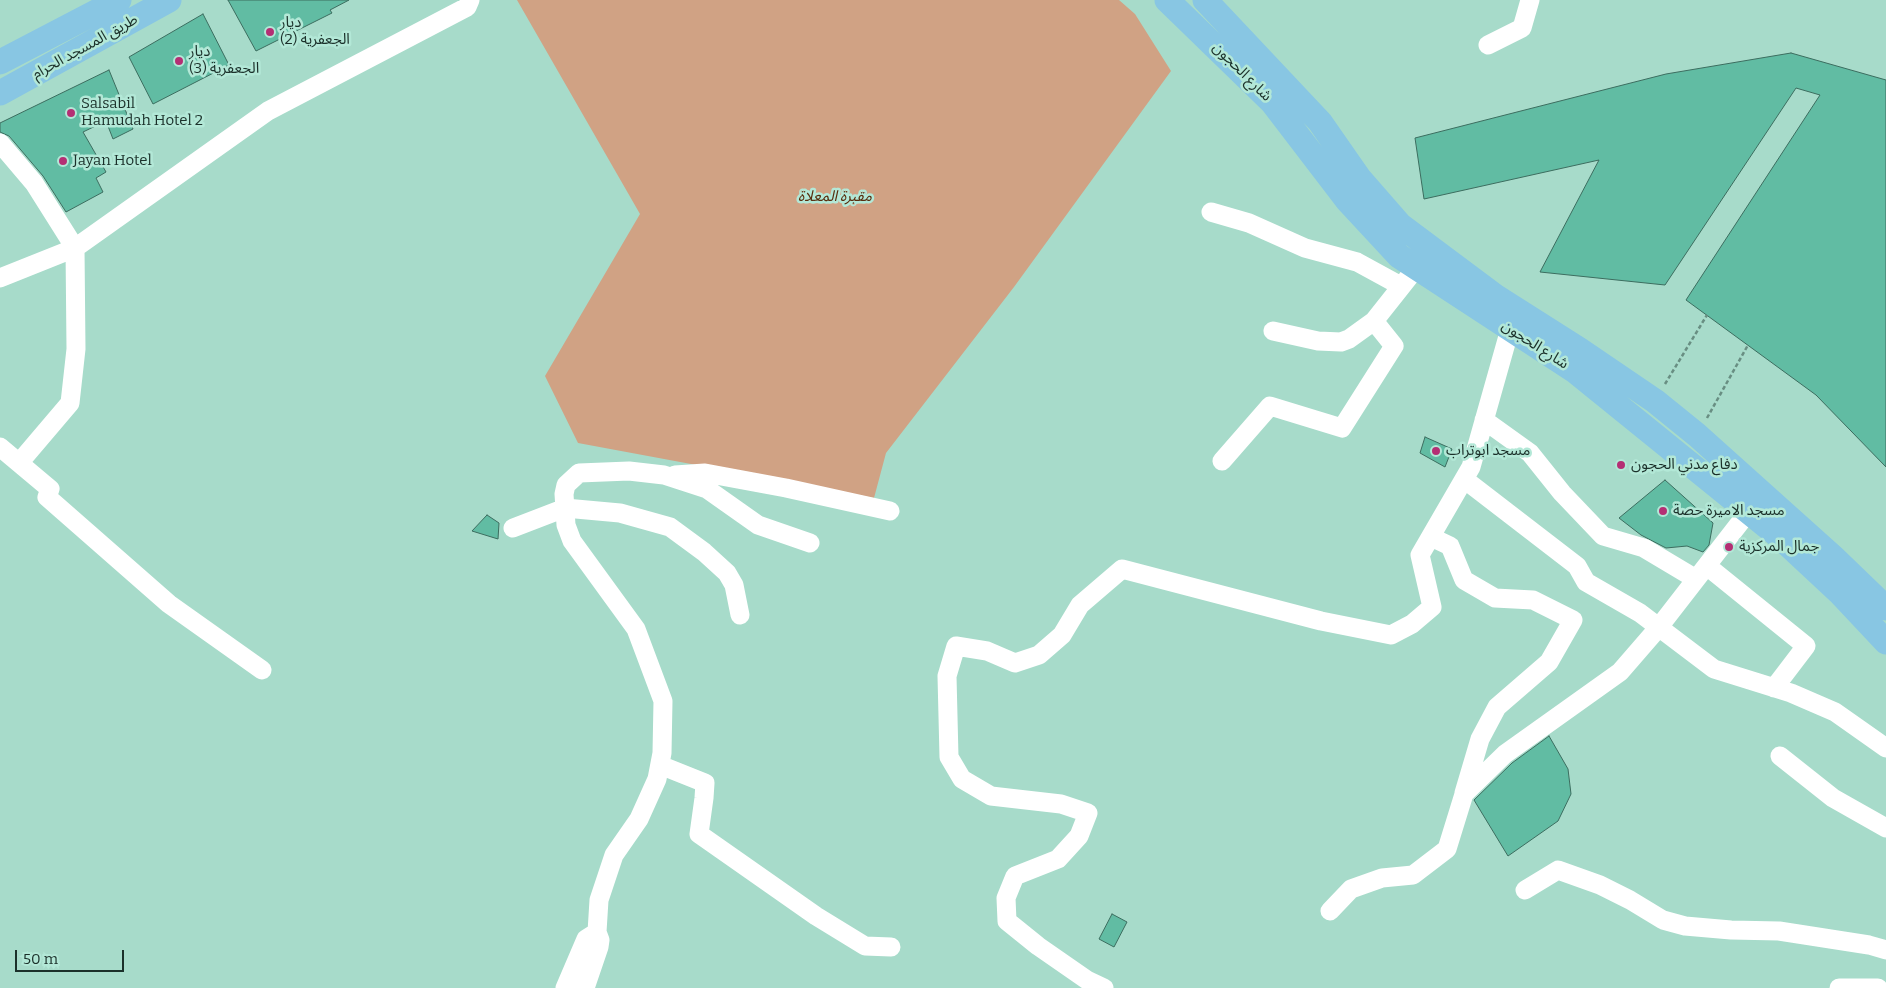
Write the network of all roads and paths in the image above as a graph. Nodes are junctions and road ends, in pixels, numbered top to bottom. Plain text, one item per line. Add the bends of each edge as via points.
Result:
1 (119, 0) edge
2 (169, 0) edge
3 (470, 0) edge
4 (1167, 0) edge
5 (1173, 0) edge
6 (1530, 0) edge
7 (94, 9) edge
8 (1210, 12) edge
9 (1488, 45) dead end
10 (0, 62) edge
11 (0, 93) edge
12 (0, 143) edge
13 (1211, 212) dead end
14 (75, 248) junction
15 (1409, 277) junction
16 (0, 278) edge
17 (1707, 315) dead end
18 (1374, 321) junction
19 (1510, 329) junction
20 (1273, 331) dead end
21 (1748, 345) dead end
22 (1655, 401) junction
23 (1484, 420) junction
24 (1697, 435) junction
25 (0, 447) edge
26 (1222, 461) dead end
27 (19, 463) junction
28 (664, 475) junction
29 (1464, 479) junction
30 (565, 508) junction
31 (890, 511) dead end
32 (1749, 512) junction
33 (513, 528) dead end
34 (1431, 537) junction
35 (810, 543) dead end
36 (1701, 573) junction
37 (1886, 608) edge
38 (740, 616) dead end
39 (1659, 627) junction
40 (1886, 642) edge
41 (262, 670) dead end
42 (1774, 688) junction
43 (1886, 748) edge
44 (1780, 756) dead end
45 (660, 764) junction
46 (1464, 794) junction
47 (1886, 828) edge
48 (1525, 890) dead end
49 (1330, 911) dead end
50 (597, 932) junction
51 (890, 947) dead end
52 (1886, 950) edge
53 (1881, 985) edge
54 (565, 988) edge
55 (584, 988) edge
56 (1104, 988) edge
57 (1839, 988) edge

1 - 7 main road, طريق المسجد الحرام
2 - 11 main road, طريق المسجد الحرام
3 - 14 street via 466,7 268,111
4 - 8 main road
5 - 8 main road
6 - 9 street via 1522,28
7 - 10 main road, طريق المسجد الحرام
8 - 15 main road, شارع الحجون via 1272,102 1347,200 1399,256
8 - 22 main road, شارع الحجون via 1320,122 1359,178 1400,225 1495,296
12 - 14 street via 34,183
13 - 15 street via 1249,223 1305,248
14 - 16 street
14 - 27 street via 76,350 70,403
15 - 18 street
15 - 19 main road, شارع الحجون
17 - 22 path
18 - 20 street via 1341,342 1318,341
18 - 26 street via 1394,346 1342,428 1270,406
19 - 23 street
19 - 32 main road, شارع الحجون via 1575,371
21 - 24 path
22 - 24 main road, شارع الحجون
23 - 29 street via 1471,467
23 - 36 street via 1530,453 1603,536 1644,548
24 - 37 main road, شارع الحجون
25 - 27 street
27 - 41 street via 50,488 47,497 169,604
28 - 30 street via 629,471 578,473 566,485
28 - 31 street via 705,473
28 - 35 street via 707,489 758,525
29 - 34 street
29 - 39 street via 1578,566 1586,582
30 - 33 street
30 - 38 street via 620,513 670,527 727,573 734,585
30 - 45 street via 566,525 572,541 636,629 663,701
32 - 36 street
32 - 40 main road, شارع الحجون via 1780,536
34 - 46 street via 1450,546 1464,580 1495,598 1533,600 1573,620 1549,662 1497,707 1480,739
34 - 56 street via 1420,555 1432,607 1412,624 1391,634 1321,621 1122,569 1080,605 1062,635 1039,654 1015,663 987,651 956,646 947,676 949,758 962,779 991,796 1061,804 1088,813 1079,836 1058,859 1015,876 1006,898 1007,921 1088,980
36 - 39 street
36 - 42 street via 1806,646
39 - 42 street via 1714,669
39 - 46 street via 1620,672 1505,754
42 - 43 street via 1835,712
44 - 47 street via 1834,798
45 - 50 street via 657,779 639,819 614,855 599,900
45 - 51 street via 705,783 699,834 816,916 865,946
46 - 49 street via 1447,849 1413,875 1382,878 1351,889
48 - 52 street via 1558,870 1600,885 1662,920 1685,926 1779,931
50 - 54 street via 586,939
50 - 55 street via 599,947
53 - 57 street

